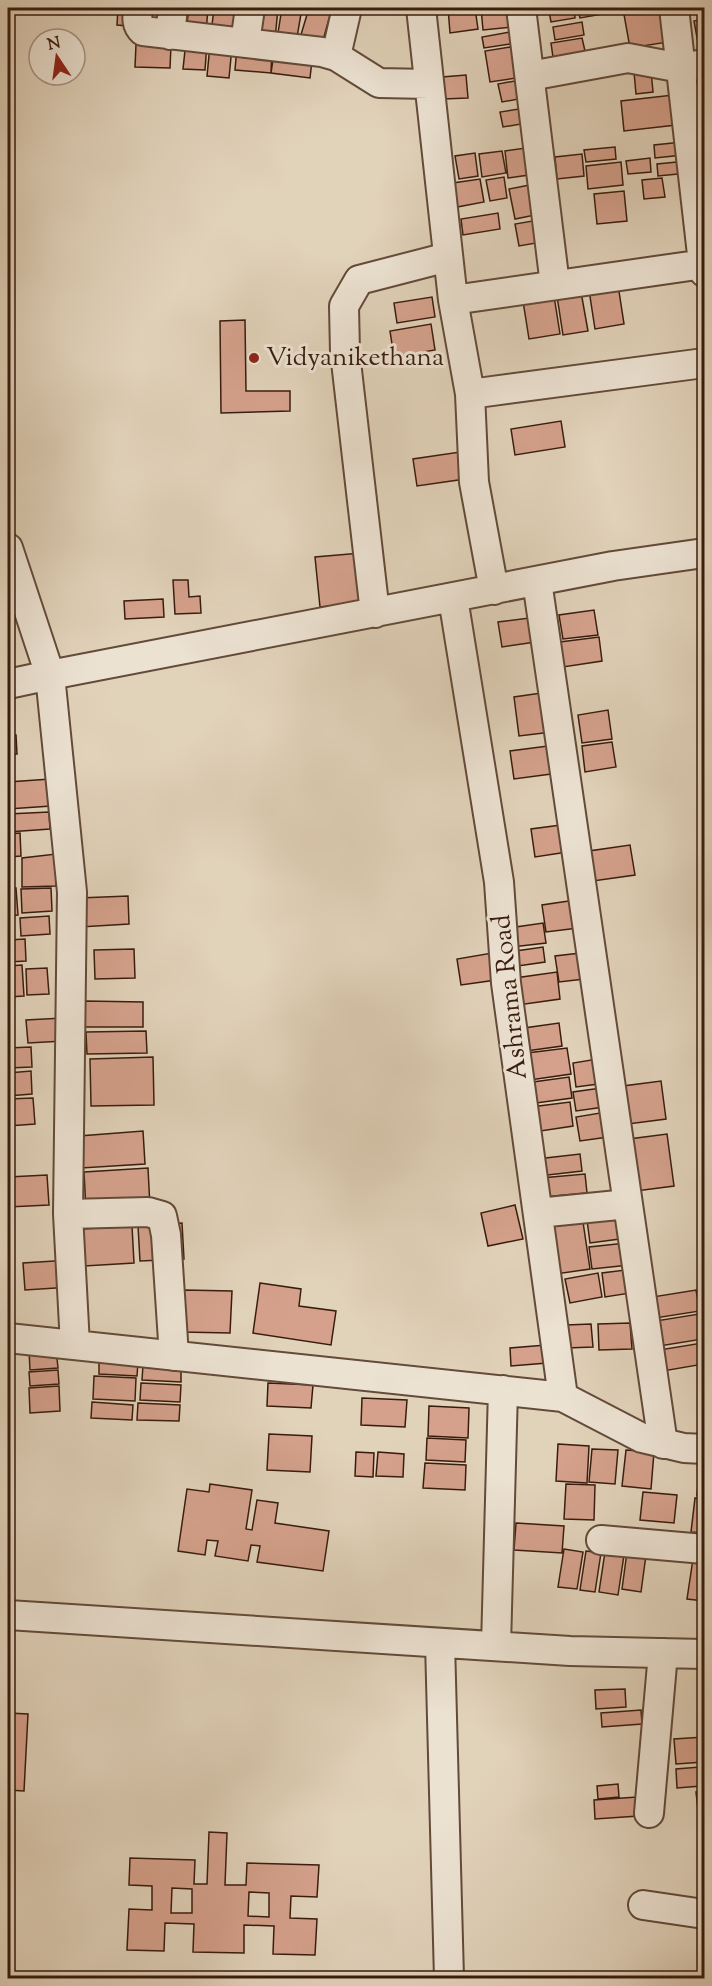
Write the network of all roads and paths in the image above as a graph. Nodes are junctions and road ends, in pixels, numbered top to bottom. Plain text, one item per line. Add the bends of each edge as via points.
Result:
1 (138, 8) edge
2 (250, 8) edge
3 (346, 8) edge
4 (421, 8) edge
5 (521, 8) edge
6 (674, 8) edge
7 (172, 21) edge
8 (245, 43) junction
9 (336, 56) junction
10 (693, 66) edge
11 (530, 76) junction
12 (429, 84) junction
13 (698, 153) edge
14 (448, 257) junction
15 (704, 267) edge
16 (555, 285) junction
17 (453, 300) junction
18 (705, 363) edge
19 (470, 394) junction
20 (8, 548) edge
21 (705, 553) edge
22 (537, 581) junction
23 (494, 590) junction
24 (453, 597) junction
25 (375, 613) junction
26 (50, 675) junction
27 (8, 684) edge
28 (628, 1204) junction
29 (538, 1213) junction
30 (68, 1214) junction
31 (8, 1338) edge
32 (75, 1345) junction
33 (174, 1356) junction
34 (503, 1390) junction
35 (563, 1397) junction
36 (663, 1444) junction
37 (705, 1449) edge
38 (601, 1540) dead end
39 (705, 1549) edge
40 (8, 1615) edge
41 (440, 1643) junction
42 (496, 1647) junction
43 (663, 1653) junction
44 (705, 1654) edge
45 (649, 1813) dead end
46 (643, 1905) dead end
47 (705, 1914) edge
48 (449, 1978) edge

1 - 7 street via 139,27 144,32
2 - 8 street
3 - 9 street
4 - 12 street
5 - 11 street
6 - 10 street
7 - 8 street
8 - 9 street
9 - 12 street via 379,83
10 - 11 street via 628,58
10 - 13 street
11 - 16 street
12 - 14 street
13 - 15 street
14 - 17 street
14 - 25 street via 359,280 344,306 345,352
15 - 16 street
16 - 17 street
17 - 19 street
18 - 19 street
19 - 23 street via 474,482
20 - 26 street
21 - 22 street
22 - 23 street
22 - 28 street
23 - 24 street
24 - 25 street
24 - 29 street, Ashrama Road via 499,882 506,983
25 - 26 street
26 - 27 street
26 - 30 street via 72,892
28 - 29 street
28 - 36 street
29 - 35 street, Ashrama Road
30 - 32 street
30 - 33 street via 148,1212 162,1216
31 - 32 street
32 - 33 street
33 - 34 street
34 - 35 street
34 - 42 street
35 - 36 street via 642,1438
36 - 37 street
38 - 39 street
40 - 41 street
41 - 42 street
41 - 48 street
42 - 43 street
43 - 44 street
43 - 45 street
46 - 47 street

